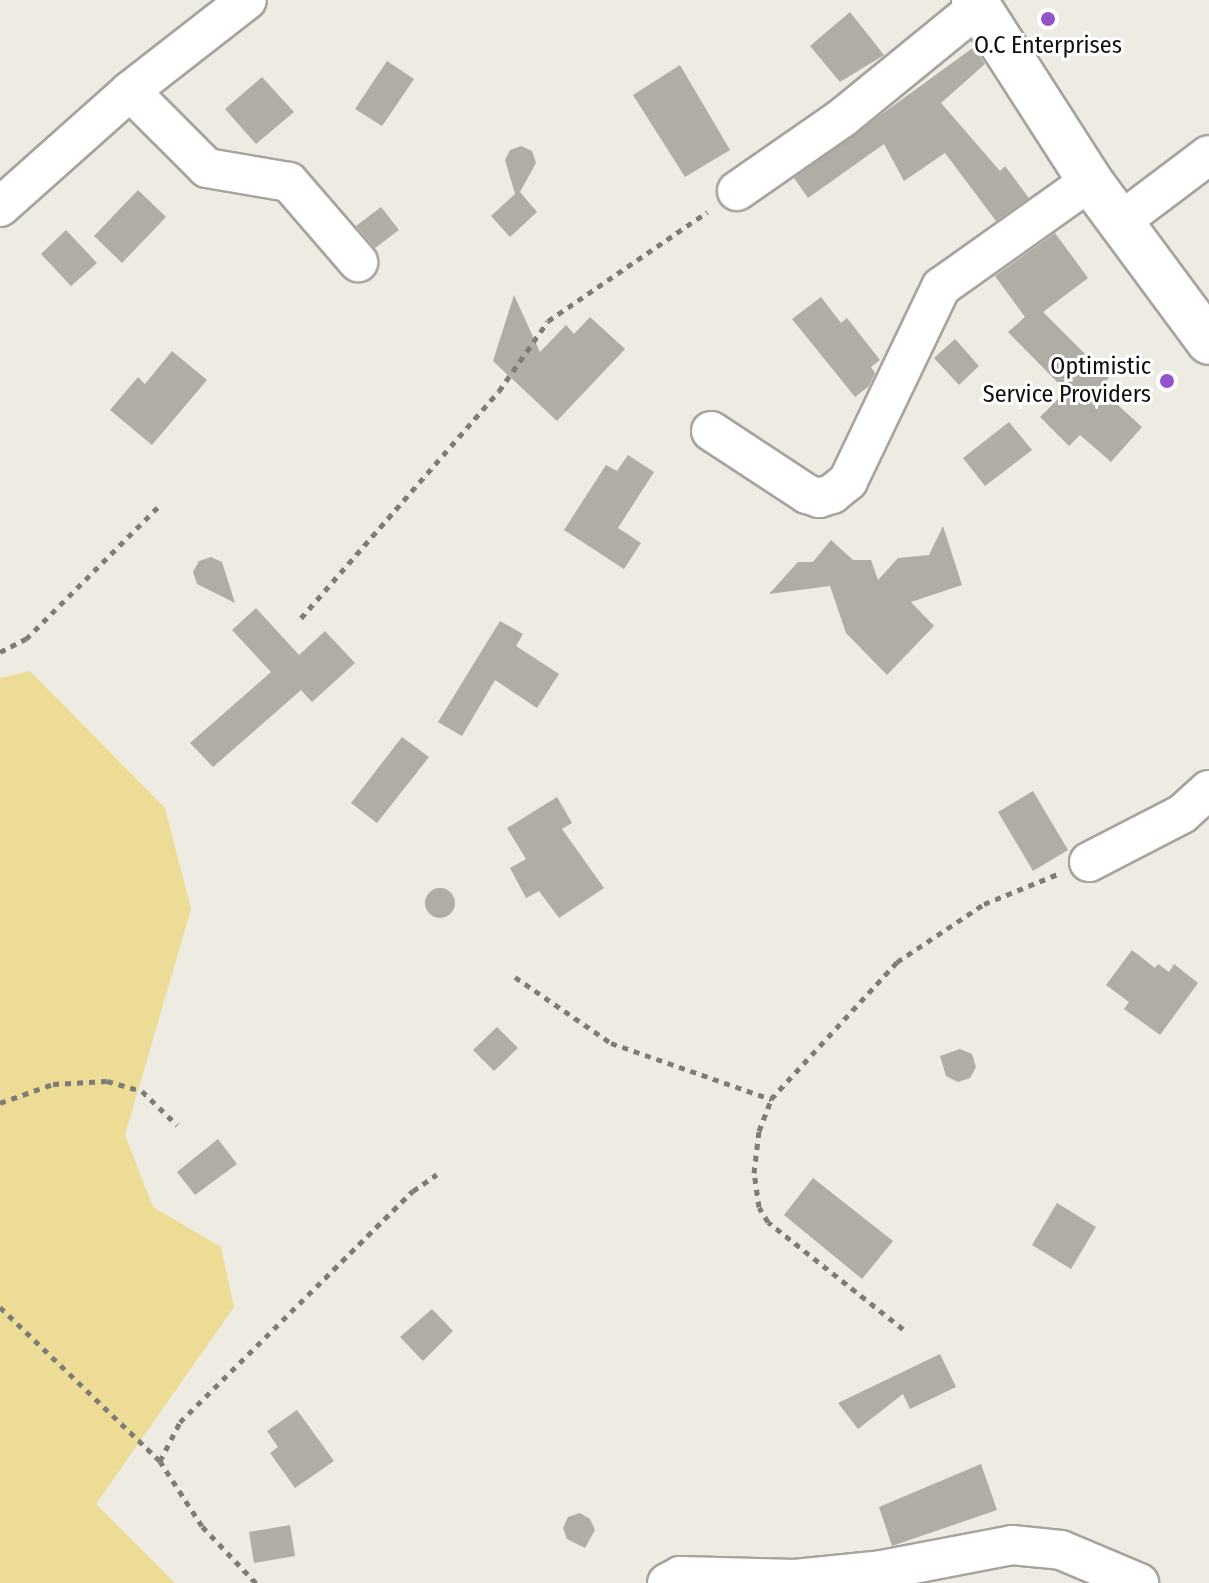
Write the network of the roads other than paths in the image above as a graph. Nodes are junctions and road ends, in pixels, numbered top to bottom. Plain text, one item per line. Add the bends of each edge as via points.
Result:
1 (247, 0) edge
2 (976, 4) edge
3 (130, 91) junction
4 (1209, 155) edge
5 (1090, 181) junction
6 (737, 191) road end
7 (0, 207) edge
8 (1120, 222) junction
9 (358, 262) dead end
10 (1209, 342) edge
11 (711, 431) dead end
12 (1209, 790) edge
13 (1089, 862) road end
14 (667, 1583) edge
15 (1139, 1583) edge

1 - 3 street
2 - 5 street
2 - 6 street via 842,118
3 - 7 street
3 - 9 street via 207,168 289,182
4 - 8 street
5 - 8 street
5 - 11 street via 941,287 848,481 832,494 807,494
8 - 10 street
12 - 13 street via 1182,814
14 - 15 street via 680,1576 795,1579 882,1570 1012,1545 1061,1550

